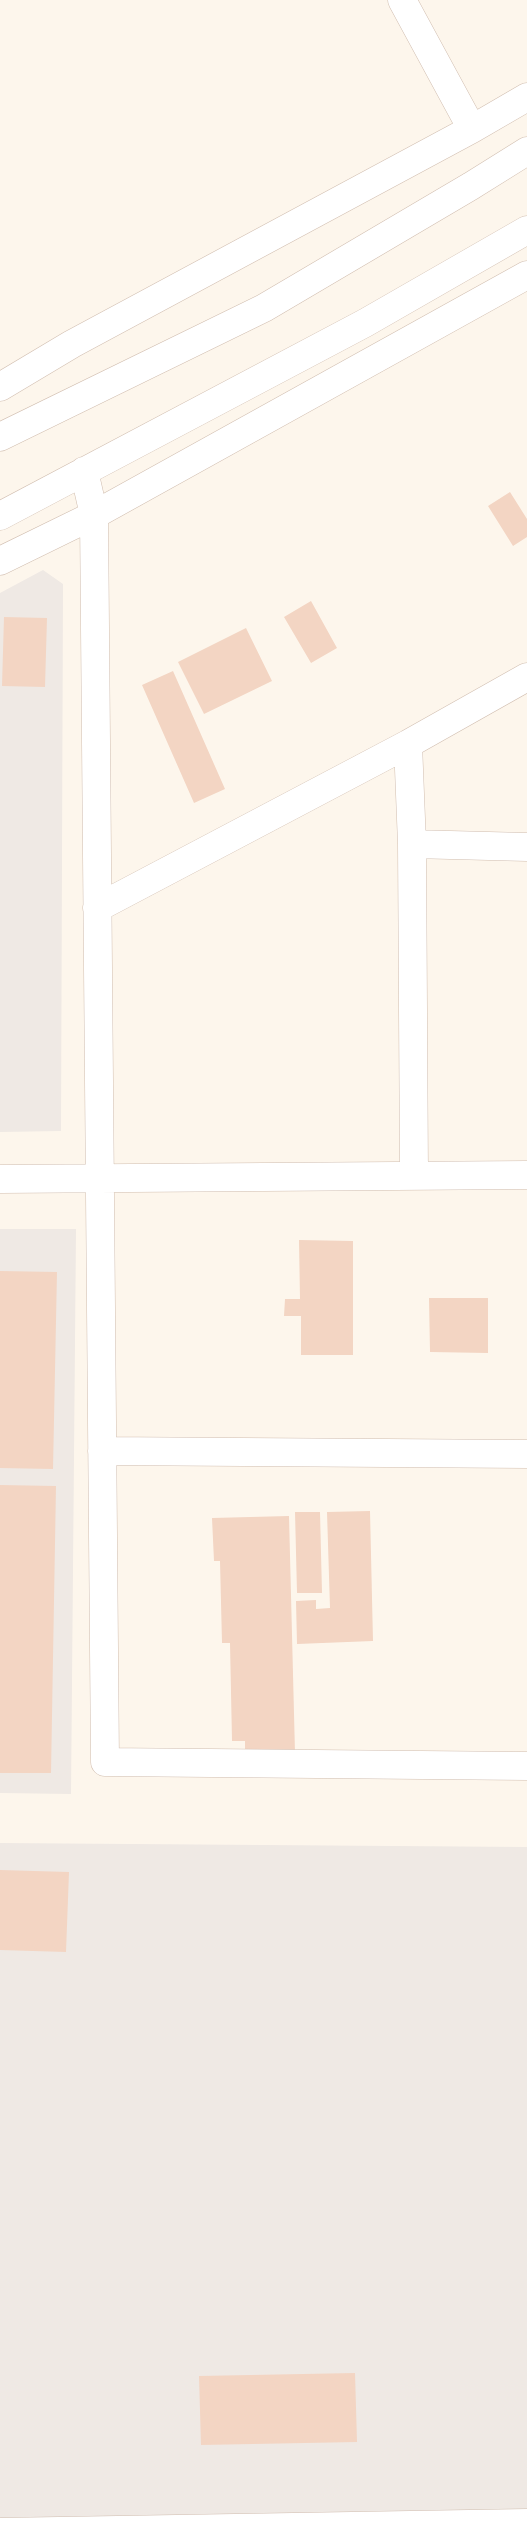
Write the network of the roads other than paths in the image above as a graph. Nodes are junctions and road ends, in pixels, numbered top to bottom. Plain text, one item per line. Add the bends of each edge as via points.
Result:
1 (402, 0) edge
2 (527, 97) edge
3 (472, 129) junction
4 (527, 150) edge
5 (527, 230) edge
6 (527, 275) edge
7 (0, 387) edge
8 (0, 437) edge
9 (84, 471) junction
10 (94, 515) junction
11 (0, 516) edge
12 (0, 561) edge
13 (527, 677) edge
14 (408, 744) junction
15 (412, 844) junction
16 (527, 846) edge
17 (97, 908) junction
18 (527, 1175) edge
19 (414, 1176) junction
20 (99, 1178) junction
21 (0, 1179) edge
22 (102, 1451) junction
23 (527, 1454) edge
24 (527, 1766) edge
25 (527, 2524) edge
26 (364, 2531) edge
27 (0, 2532) edge

1 - 3 street
2 - 3 street
3 - 7 street via 72,344
4 - 8 street via 264,308
5 - 9 street via 365,322
6 - 10 street
9 - 10 street
9 - 11 street
10 - 12 street
10 - 17 street
13 - 14 street
14 - 15 street
14 - 17 street
15 - 16 street
15 - 19 street
17 - 20 street
18 - 19 street
19 - 20 street
20 - 21 street
20 - 22 street
22 - 23 street
22 - 24 street via 105,1762
25 - 26 street
26 - 27 street

